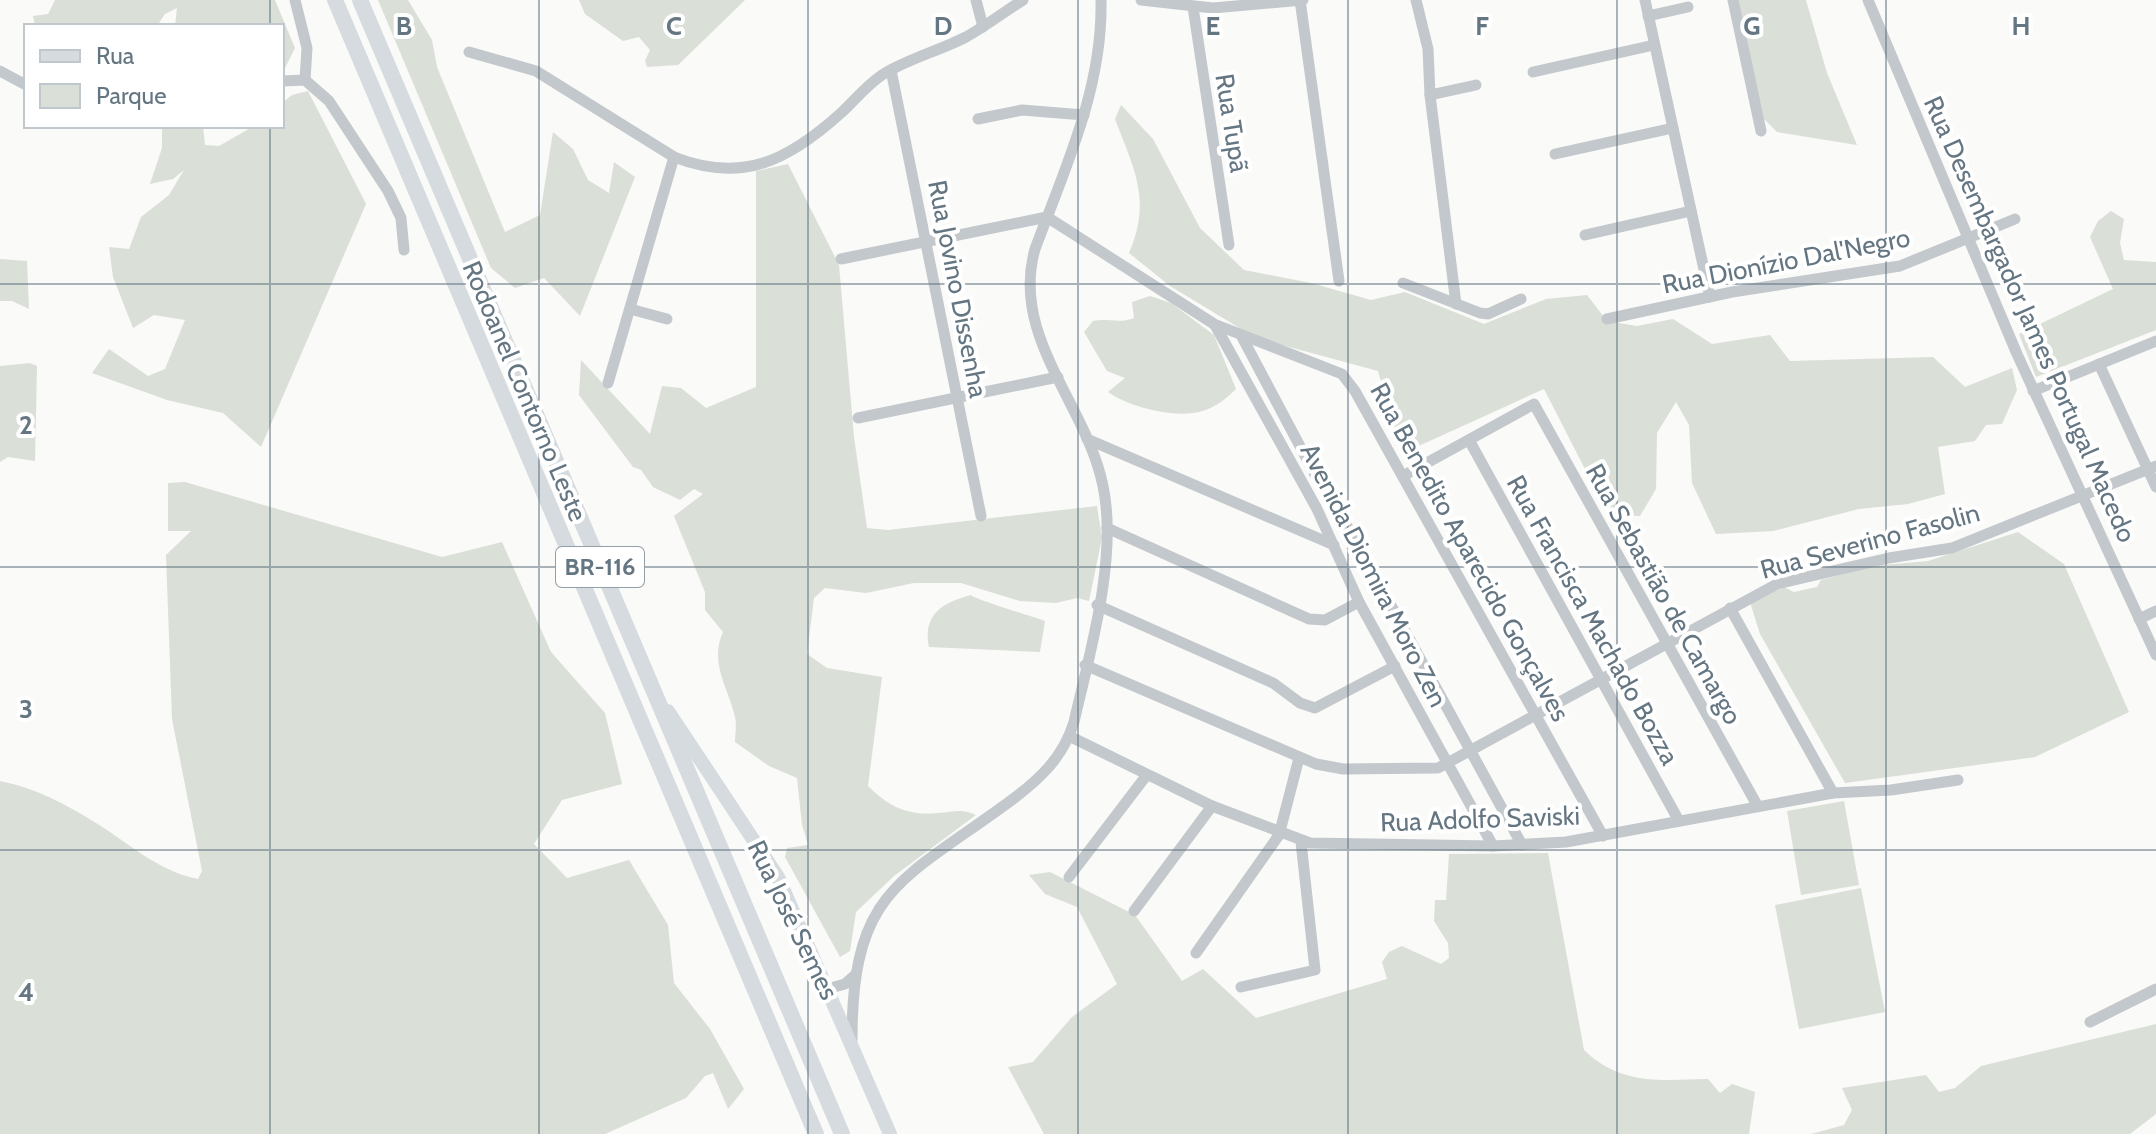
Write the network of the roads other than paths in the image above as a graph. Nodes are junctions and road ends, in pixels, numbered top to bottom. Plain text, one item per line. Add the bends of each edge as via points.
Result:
1 (295, 0) edge
2 (335, 0) edge
3 (360, 0) edge
4 (976, 0) edge
5 (1023, 0) edge
6 (1101, 0) edge
7 (1141, 0) edge
8 (1301, 0) edge
9 (1416, 0) edge
10 (1645, 0) edge
11 (1733, 0) edge
12 (1868, 0) edge
13 (1185, 5) edge
14 (1688, 7) dead end
15 (1648, 16) junction
16 (983, 27) junction
17 (1654, 45) junction
18 (469, 52) dead end
19 (891, 70) junction
20 (0, 71) edge
21 (1533, 72) dead end
22 (305, 80) junction
23 (284, 81) edge
24 (24, 84) edge
25 (1476, 85) dead end
26 (1430, 95) junction
27 (1084, 115) junction
28 (978, 119) dead end
29 (1673, 128) junction
30 (1761, 131) dead end
31 (1555, 154) dead end
32 (674, 157) junction
33 (1691, 211) junction
34 (1047, 217) junction
35 (2015, 219) dead end
36 (1585, 235) dead end
37 (1968, 239) junction
38 (926, 241) junction
39 (1229, 245) dead end
40 (404, 250) dead end
41 (841, 259) dead end
42 (1339, 281) dead end
43 (1403, 283) dead end
44 (1710, 297) junction
45 (1521, 299) dead end
46 (1456, 304) junction
47 (630, 309) junction
48 (667, 319) dead end
49 (1607, 319) dead end
50 (1214, 324) junction
51 (1242, 337) junction
52 (2156, 341) edge
53 (2099, 364) junction
54 (1058, 377) junction
55 (608, 383) dead end
56 (2033, 391) junction
57 (957, 397) junction
58 (858, 418) dead end
59 (1087, 439) junction
60 (1469, 440) junction
61 (2152, 468) edge
62 (1403, 476) junction
63 (2156, 487) edge
64 (2082, 496) junction
65 (981, 516) dead end
66 (1107, 528) junction
67 (1352, 534) junction
68 (1334, 545) junction
69 (1359, 602) junction
70 (1097, 605) junction
71 (1730, 608) junction
72 (2156, 611) edge
73 (2139, 619) junction
74 (1666, 643) junction
75 (2156, 655) edge
76 (1085, 665) junction
77 (1395, 666) junction
78 (1601, 679) junction
79 (647, 680) junction
80 (1536, 715) junction
81 (1069, 736) junction
82 (1471, 751) junction
83 (1299, 758) junction
84 (1448, 764) junction
85 (1146, 776) junction
86 (1958, 780) dead end
87 (1833, 793) junction
88 (1757, 805) junction
89 (1212, 806) junction
90 (1679, 821) junction
91 (1279, 835) junction
92 (1603, 836) junction
93 (1301, 842) junction
94 (1522, 845) junction
95 (1493, 846) junction
96 (1069, 877) dead end
97 (1134, 911) dead end
98 (1196, 953) dead end
99 (855, 975) junction
100 (1241, 987) dead end
101 (827, 989) junction
102 (2156, 989) edge
103 (2090, 1022) dead end
104 (852, 1045) junction
105 (816, 1134) edge
106 (842, 1134) edge
107 (890, 1134) edge

1 - 22 street via 307,48
2 - 105 highway, Rodoanel Contorno Leste / BR-116
3 - 79 highway, Rodoanel Contorno Leste / BR-116
4 - 16 street
5 - 16 street
6 - 27 street via 1100,54
7 - 13 street
8 - 13 street via 1238,8
8 - 42 street
9 - 26 street via 1428,49
10 - 15 street
11 - 30 street
12 - 37 street, Rua Desembargador James Portugal Macedo
13 - 39 street, Rua Tupã
14 - 15 street
15 - 17 street
16 - 19 street
17 - 21 street
17 - 29 street
18 - 32 street via 536,71
19 - 32 street via 807,142 771,162 735,170
19 - 38 street, Rua Jovino Dissenha
20 - 24 street
22 - 23 street
22 - 40 street via 329,101 388,191 401,218
25 - 26 street
26 - 46 street
27 - 28 street via 1022,110
27 - 34 street
29 - 31 street
29 - 33 street
32 - 47 street
33 - 36 street
33 - 44 street
34 - 38 street
34 - 50 street, Rua Benedito Aparecido Gonçalves
34 - 54 street via 1031,262 1030,301 1037,332
35 - 37 street, Rua Dionízio Dal'Negro
37 - 44 street, Rua Dionízio Dal'Negro via 1889,269
37 - 56 street, Rua Desembargador James Portugal Macedo
38 - 41 street
38 - 57 street, Rua Jovino Dissenha
43 - 46 street
44 - 49 street, Rua Dionízio Dal'Negro
45 - 46 street via 1488,314
47 - 48 street
47 - 55 street
50 - 51 street, Rua Benedito Aparecido Gonçalves
50 - 68 street, Avenida Diomira Moro Zen
51 - 62 street, Rua Benedito Aparecido Gonçalves via 1342,374
51 - 67 street, Avenida Diomira Moro Zen
52 - 53 street
53 - 56 street
53 - 61 street
54 - 57 street
54 - 59 street
56 - 64 street, Rua Desembargador James Portugal Macedo
57 - 58 street
57 - 65 street, Rua Jovino Dissenha
59 - 66 street via 1103,486
59 - 68 street
60 - 62 street
60 - 74 street, Rua Sebastião de Camargo via 1534,404
60 - 78 street, Rua Francisca Machado Bozza
61 - 63 street
61 - 64 street, Rua Severino Fasolin
62 - 80 street, Rua Benedito Aparecido Gonçalves
64 - 71 street, Rua Severino Fasolin via 1952,548 1788,580
64 - 73 street, Rua Desembargador James Portugal Macedo
66 - 69 street via 1309,619 1325,620
66 - 70 street
67 - 68 street
67 - 82 street, Avenida Diomira Moro Zen
68 - 69 street, Avenida Diomira Moro Zen
69 - 77 street, Avenida Diomira Moro Zen
70 - 76 street
70 - 77 street via 1273,683 1308,707 1322,706
71 - 74 street, Rua Severino Fasolin
71 - 87 street
72 - 73 street
73 - 75 street, Rua Desembargador James Portugal Macedo
74 - 78 street, Rua Severino Fasolin
74 - 88 street, Rua Sebastião de Camargo
76 - 81 street
76 - 83 street
77 - 84 street, Avenida Diomira Moro Zen
78 - 80 street, Rua Severino Fasolin
78 - 90 street, Rua Francisca Machado Bozza
79 - 101 main road, Rua José Semes via 767,857
79 - 106 highway, Rodoanel Contorno Leste / BR-116
80 - 82 street, Rua Severino Fasolin
80 - 92 street, Rua Benedito Aparecido Gonçalves
81 - 85 street, Rua Adolfo Saviski
81 - 99 street via 1034,783 886,895 868,924
82 - 84 street, Rua Severino Fasolin
82 - 94 street, Avenida Diomira Moro Zen
83 - 84 street via 1343,769 1423,770
83 - 91 street
84 - 95 street, Avenida Diomira Moro Zen
85 - 89 street, Rua Adolfo Saviski
85 - 96 street
86 - 87 street, Rua Adolfo Saviski
87 - 88 street, Rua Adolfo Saviski
88 - 90 street, Rua Adolfo Saviski
89 - 91 street, Rua Adolfo Saviski
89 - 97 street
90 - 92 street, Rua Adolfo Saviski
91 - 93 street, Rua Adolfo Saviski
91 - 98 street
92 - 94 street, Rua Adolfo Saviski
93 - 95 street, Rua Adolfo Saviski
93 - 100 street via 1315,970
94 - 95 street, Rua Adolfo Saviski
99 - 101 street
99 - 104 street
101 - 104 main road, Rua José Semes
102 - 103 street
104 - 107 main road, Rua José Semes

